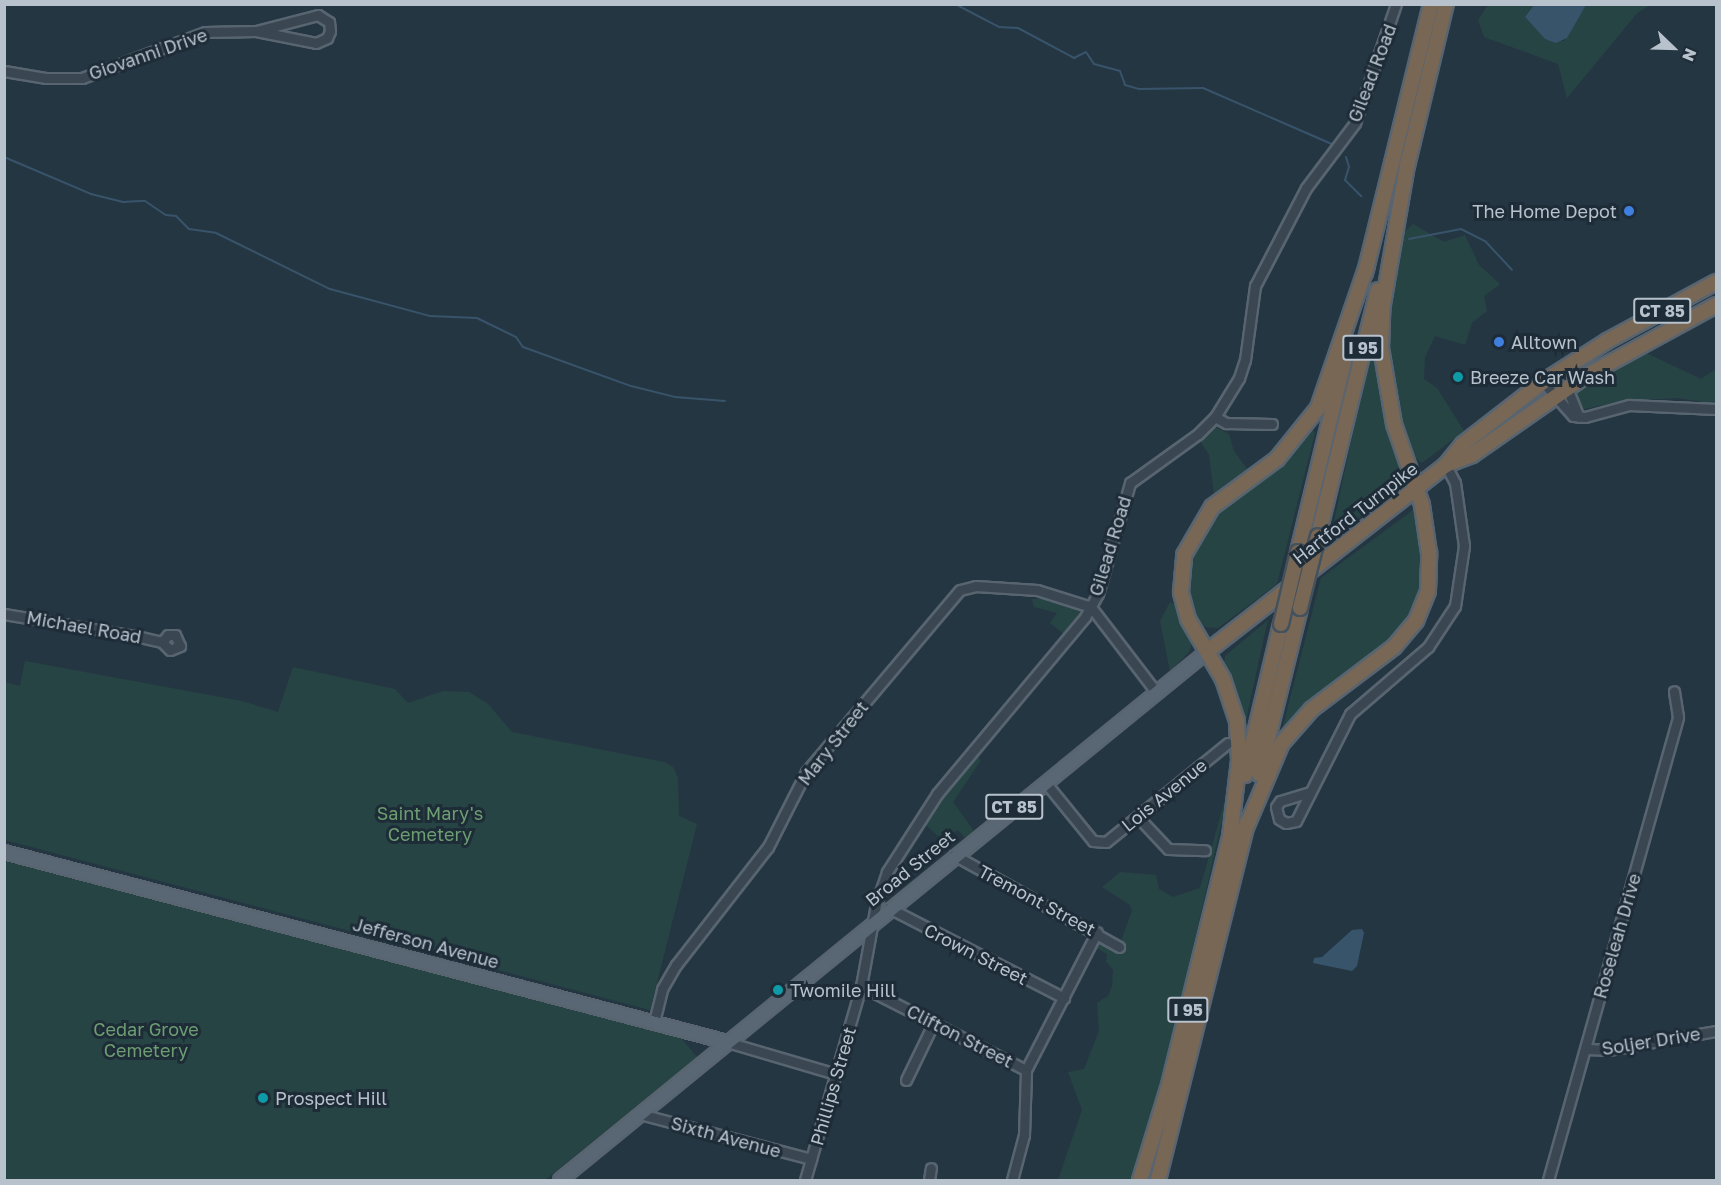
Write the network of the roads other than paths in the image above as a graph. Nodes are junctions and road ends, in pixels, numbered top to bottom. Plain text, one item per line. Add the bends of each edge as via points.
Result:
1 (1396, 4) edge
2 (1431, 4) edge
3 (1446, 4) edge
4 (256, 31) junction
5 (4, 71) edge
6 (1408, 159) junction
7 (1366, 266) junction
8 (1716, 282) edge
9 (1716, 306) edge
10 (1543, 382) junction
11 (1567, 388) junction
12 (1553, 396) junction
13 (1716, 409) edge
14 (1215, 417) junction
15 (1578, 417) junction
16 (1272, 424) dead end
17 (1446, 465) junction
18 (1418, 487) junction
19 (1287, 589) joint
20 (1091, 606) junction
21 (4, 614) edge
22 (162, 642) dead end
23 (1208, 651) junction
24 (1674, 691) dead end
25 (1156, 692) junction
26 (1228, 743) dead end
27 (1045, 782) junction
28 (1310, 792) dead end
29 (1138, 817) junction
30 (1245, 830) junction
31 (1230, 837) junction
32 (1205, 850) dead end
33 (4, 852) edge
34 (954, 855) junction
35 (889, 908) junction
36 (873, 921) junction
37 (1097, 932) junction
38 (1119, 947) dead end
39 (861, 986) junction
40 (1064, 998) junction
41 (654, 1022) junction
42 (934, 1022) junction
43 (1716, 1031) edge
44 (727, 1042) junction
45 (1585, 1049) junction
46 (1026, 1070) junction
47 (837, 1074) junction
48 (906, 1080) dead end
49 (640, 1114) junction
50 (1167, 1152) junction
51 (812, 1159) junction
52 (931, 1168) dead end
53 (560, 1180) edge
54 (805, 1180) edge
55 (929, 1180) edge
56 (1012, 1180) edge
57 (1140, 1180) edge
58 (1158, 1180) edge
59 (1164, 1180) edge
60 (1548, 1180) edge

1 - 14 street, Gilead Road via 1354,123 1306,188 1255,285 1245,360 1239,378
2 - 7 highway, I 95
3 - 6 highway, I 95
4 - 4 street, Giovanni Drive via 316,43 327,38 330,31 329,22 318,15
4 - 5 street, Giovanni Drive via 217,30 189,36 82,78 46,78
6 - 18 highway via 1382,310 1381,348 1394,424
6 - 30 highway, I 95, bridge
7 - 23 highway via 1329,381 1313,416 1277,459 1212,507 1184,555 1181,592 1188,619
7 - 31 highway, I 95, bridge
8 - 10 highway, Hartford Turnpike / CT 85
9 - 11 highway, Hartford Turnpike / CT 85
10 - 12 street
10 - 17 highway, Hartford Turnpike / CT 85 via 1463,444
11 - 12 highway, Hartford Turnpike / CT 85
11 - 15 street
12 - 15 street via 1562,408
12 - 17 highway, Hartford Turnpike / CT 85 via 1474,454
13 - 15 street via 1629,405
14 - 16 street via 1232,423
14 - 20 street, Gilead Road via 1198,434 1130,483
17 - 18 highway, Hartford Turnpike / CT 85
17 - 28 street via 1455,483 1464,546 1455,606 1428,646 1350,714
18 - 19 highway, Hartford Turnpike / CT 85
18 - 30 highway via 1430,576 1416,621 1394,647 1300,720 1273,757
19 - 23 highway, Broad Street / CT 85
20 - 25 street
20 - 36 street, Gilead Road via 978,742 903,842 884,879
20 - 41 street, Mary Street via 1037,590 967,587 952,596 806,772 768,847 662,989
21 - 22 street, Michael Road
23 - 25 main road, Broad Street / CT 85
23 - 31 highway via 1238,721 1239,760
24 - 45 street, Roseleah Drive via 1678,717
25 - 27 main road, Broad Street / CT 85
26 - 29 street, Lois Avenue
27 - 29 street, Lois Avenue via 1099,843
27 - 34 main road, Broad Street / CT 85
29 - 32 street via 1168,849
30 - 50 highway, I 95
31 - 57 highway, I 95 via 1170,1085
33 - 41 main road, Jefferson Avenue
34 - 35 main road, Broad Street / CT 85
34 - 37 street, Tremont Street
35 - 36 main road, Broad Street / CT 85
35 - 40 street, Crown Street
36 - 39 street, Phillips Street
36 - 44 main road, Broad Street / CT 85
37 - 38 street, Tremont Street
37 - 40 street
39 - 42 street, Clifton Street
39 - 47 street, Phillips Street
40 - 46 street
41 - 44 main road, Jefferson Avenue
42 - 46 street, Clifton Street
42 - 48 street
43 - 45 street, Soljer Drive via 1608,1050
44 - 47 street, Jefferson Avenue
44 - 49 main road, Broad Street / CT 85
45 - 60 street, Roseleah Drive
46 - 56 street via 1024,1136
47 - 51 street, Phillips Street
49 - 51 street, Sixth Avenue
49 - 53 main road, Broad Street / CT 85
50 - 58 highway, I 95
50 - 59 highway
51 - 54 street, Phillips Street
52 - 55 street

